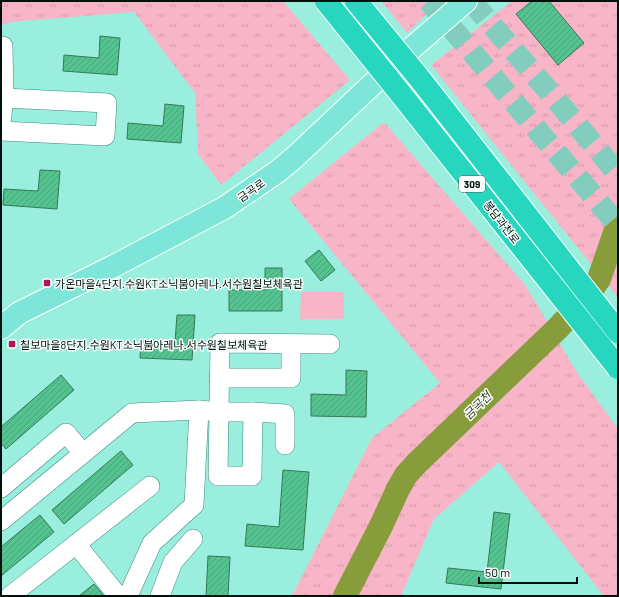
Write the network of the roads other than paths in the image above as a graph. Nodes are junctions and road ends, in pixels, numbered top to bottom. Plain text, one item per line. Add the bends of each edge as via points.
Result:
1 (326, 1) edge
2 (356, 1) edge
3 (466, 1) edge
4 (3, 46) dead end
5 (4, 98) junction
6 (1, 122) edge
7 (1, 131) edge
8 (1, 328) edge
9 (618, 332) edge
10 (291, 344) junction
11 (330, 344) dead end
12 (618, 368) edge
13 (219, 378) junction
14 (199, 410) junction
15 (219, 412) junction
16 (252, 412) junction
17 (285, 445) dead end
18 (83, 453) junction
19 (150, 486) dead end
20 (1, 488) edge
21 (1, 521) edge
22 (193, 539) dead end
23 (76, 544) junction
24 (10, 596) edge
25 (118, 596) edge
26 (128, 596) edge
27 (160, 596) edge

1 - 12 highway, 봉담과천로 / 309, bridge
2 - 9 highway, 309, bridge
3 - 8 main road, 금곡로 via 277,172 224,208 19,313
4 - 5 lane
5 - 6 lane
5 - 7 lane via 107,103 105,136
10 - 11 lane
10 - 13 lane via 291,378
10 - 13 lane via 220,343
13 - 15 lane
14 - 15 lane
14 - 18 lane via 132,413
14 - 26 lane via 194,505 152,543
15 - 16 lane
15 - 16 lane via 218,476 252,476
16 - 17 lane via 285,414
18 - 20 lane via 66,433
18 - 21 lane
19 - 23 lane
22 - 27 lane via 173,562
23 - 24 lane
23 - 25 lane

